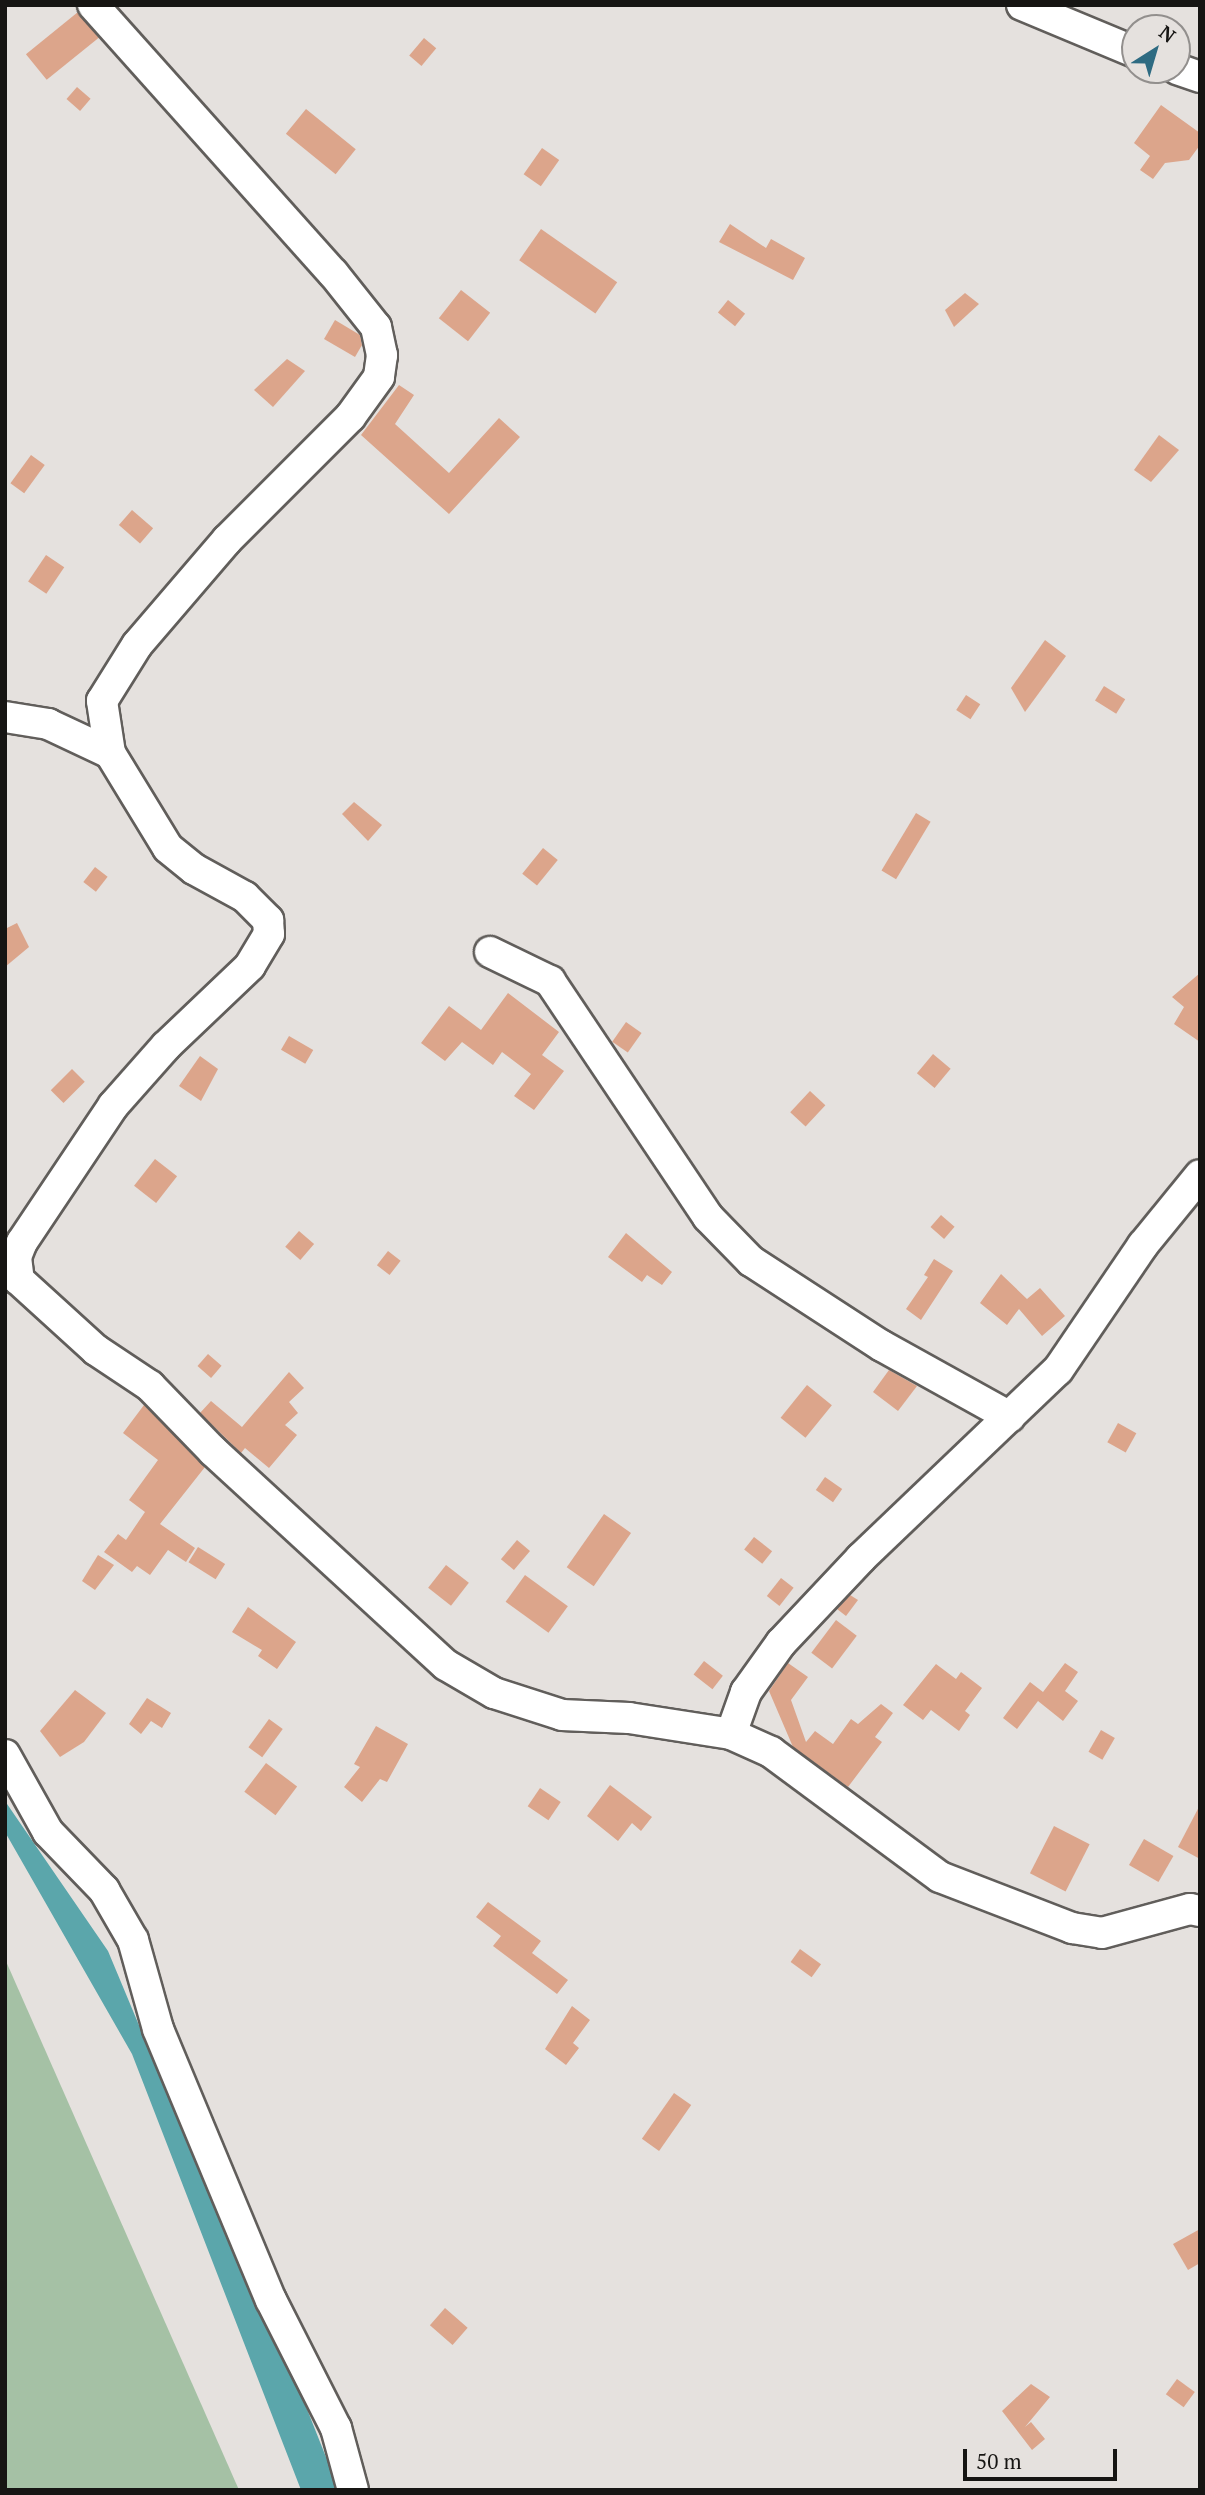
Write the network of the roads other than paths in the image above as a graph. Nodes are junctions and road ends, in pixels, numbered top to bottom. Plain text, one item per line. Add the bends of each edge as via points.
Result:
1 (93, 5) edge
2 (1023, 5) edge
3 (1121, 46) edge
4 (5, 717) edge
5 (110, 753) junction
6 (490, 951) dead end
7 (1200, 1175) edge
8 (1010, 1417) junction
9 (731, 1734) junction
10 (5, 1755) edge
11 (1200, 1911) edge
12 (353, 2490) edge

1 - 5 street via 333,273 376,327 382,355 379,377 350,417 226,540 137,645 102,701
2 - 3 street
4 - 5 street via 48,724
5 - 9 street via 168,848 194,869 245,897 268,920 270,934 250,966 166,1046 113,1105 22,1242 16,1257 19,1280 96,1350 150,1386 213,1451 446,1665 494,1693 562,1715 629,1718
6 - 8 street via 550,981 708,1217 751,1261 882,1346
7 - 8 street via 1143,1245 1058,1370
8 - 9 street via 861,1558 781,1643 746,1692
9 - 11 street via 771,1752 940,1877 992,1900 1072,1928 1102,1933 1190,1909
10 - 12 street via 48,1832 104,1891 133,1940 158,2029 271,2300 336,2428

